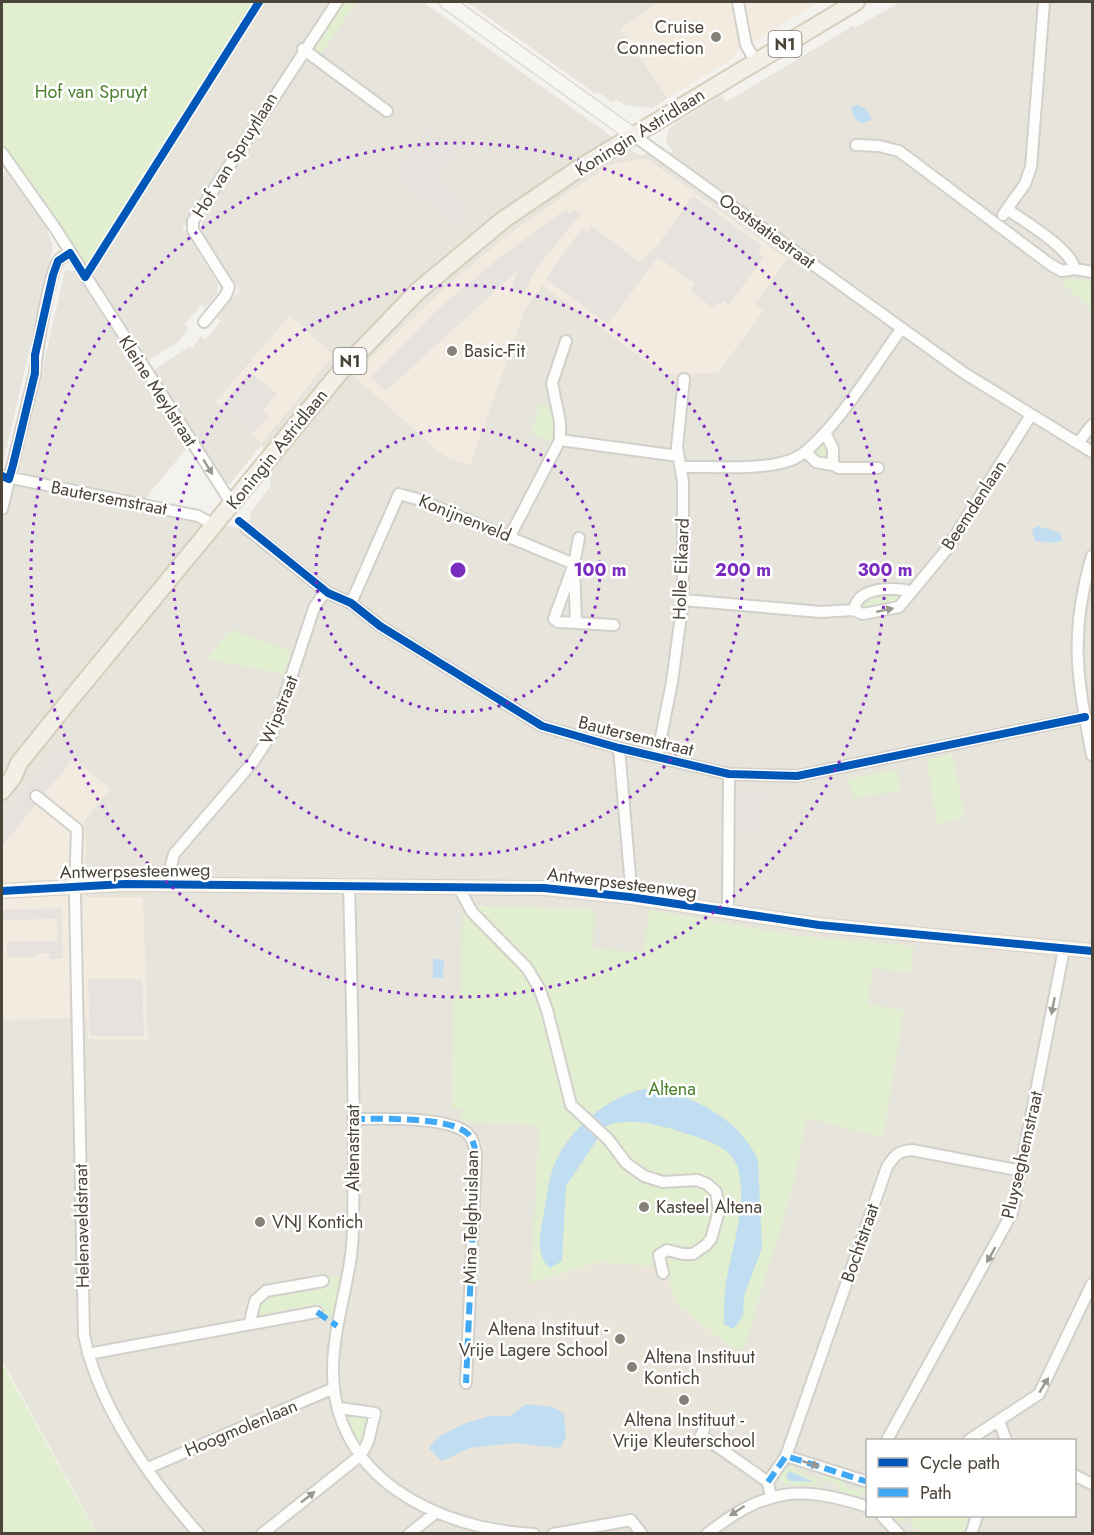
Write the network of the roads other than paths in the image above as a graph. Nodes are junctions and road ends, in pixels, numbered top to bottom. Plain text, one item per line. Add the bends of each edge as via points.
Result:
1 (337, 2) edge
2 (447, 2) edge
3 (738, 2) edge
4 (856, 2) edge
5 (1044, 2) edge
6 (303, 49) junction
7 (756, 62) junction
8 (387, 111) dead end
9 (633, 135) junction
10 (856, 145) dead end
11 (2, 153) edge
12 (1007, 209) junction
13 (996, 223) junction
14 (70, 252) junction
15 (1075, 269) junction
16 (1092, 272) edge
17 (204, 322) dead end
18 (902, 328) junction
19 (566, 341) dead end
20 (684, 379) dead end
21 (1031, 415) junction
22 (1092, 425) edge
23 (825, 432) junction
24 (560, 440) junction
25 (1078, 443) junction
26 (806, 452) junction
27 (1092, 452) edge
28 (679, 461) junction
29 (833, 465) junction
30 (878, 468) dead end
31 (5, 478) edge
32 (232, 504) junction
33 (2, 509) edge
34 (214, 525) junction
35 (246, 528) dead end
36 (510, 536) junction
37 (579, 538) dead end
38 (1092, 556) edge
39 (574, 564) junction
40 (911, 591) junction
41 (328, 593) junction
42 (683, 600) junction
43 (351, 603) junction
44 (853, 610) junction
45 (576, 623) junction
46 (614, 625) dead end
47 (1088, 722) edge
48 (619, 748) junction
49 (1092, 755) edge
50 (657, 757) junction
51 (19, 763) junction
52 (729, 774) junction
53 (2, 776) edge
54 (2, 791) edge
55 (36, 796) dead end
56 (170, 879) junction
57 (75, 886) junction
58 (349, 886) junction
59 (631, 887) dead end
60 (459, 888) junction
61 (2, 891) edge
62 (728, 904) dead end
63 (1064, 949) junction
64 (1092, 951) edge
65 (353, 1119) junction
66 (1022, 1171) junction
67 (663, 1273) dead end
68 (323, 1281) dead end
69 (1092, 1284) edge
70 (316, 1312) dead end
71 (250, 1323) junction
72 (88, 1354) junction
73 (466, 1383) dead end
74 (334, 1388) junction
75 (339, 1408) junction
76 (999, 1421) junction
77 (704, 1429) dead end
78 (888, 1439) edge
79 (971, 1439) edge
80 (1006, 1439) edge
81 (361, 1455) junction
82 (786, 1456) junction
83 (148, 1468) junction
84 (1076, 1476) edge
85 (768, 1482) junction
86 (866, 1482) edge
87 (1092, 1484) edge
88 (771, 1498) junction
89 (866, 1506) edge
90 (434, 1514) junction
91 (884, 1517) edge
92 (975, 1517) edge
93 (608, 1530) edge
94 (199, 1533) edge
95 (261, 1533) edge
96 (409, 1533) edge
97 (499, 1533) edge
98 (534, 1533) edge
99 (553, 1533) edge
100 (560, 1533) edge
101 (642, 1533) edge
102 (707, 1533) edge
103 (899, 1533) edge
104 (971, 1533) edge

1 - 6 street, Hof van Spruytlaan
2 - 9 street, Ooststatiestraat
3 - 7 street via 746,45
4 - 7 main road, Koningin Astridlaan / N1
5 - 12 street via 1031,167 1025,184
6 - 8 street
6 - 17 street, Hof van Spruytlaan via 193,221 193,230 229,290
7 - 9 main road, Koningin Astridlaan / N1
9 - 18 street, Ooststatiestraat
9 - 32 main road, Koningin Astridlaan / N1 via 503,220 418,291 340,372
10 - 13 street via 899,151
11 - 14 street
12 - 13 street
12 - 15 street via 1068,255
13 - 15 street via 1057,269
14 - 31 street via 56,265 35,355 35,373
14 -> 32 street, Kleine Meylstraat
15 - 16 street
18 - 21 street, Ooststatiestraat
18 - 23 street
19 - 24 street via 552,383
20 - 28 street, Holle Eikaard
21 - 25 street, Ooststatiestraat
21 - 40 street, Beemdenlaan via 947,549
22 - 25 street
23 - 26 street
23 - 29 street via 833,448
24 - 28 street
24 - 36 street
25 - 27 street, Ooststatiestraat
26 - 28 street via 773,464
26 - 29 street via 816,462
28 - 42 street, Holle Eikaard
29 - 30 street
31 - 33 street
31 - 34 street, Bautersemstraat via 198,516
32 - 34 main road, Koningin Astridlaan / N1
34 - 51 main road, Koningin Astridlaan / N1
35 - 41 street, Bautersemstraat
36 - 39 street, Konijnenveld
36 - 43 street, Konijnenveld via 399,494
37 - 39 street
38 - 47 street via 1076,653
39 - 45 street
39 - 45 street via 554,615 558,622
44 -> 40 street, Beemdenlaan via 866,614 895,608
40 - 44 street via 898,588 865,594
41 - 43 street, Bautersemstraat
41 - 56 street, Wipstraat via 314,608 273,732 254,762 174,854
42 - 44 street, Beemdenlaan via 821,612
42 - 50 street, Holle Eikaard
43 - 48 street, Bautersemstraat via 380,626 531,721
45 - 46 street
47 - 49 street
47 - 52 street, Bautersemstraat via 797,776
48 - 50 street, Bautersemstraat
48 - 59 street
50 - 52 street, Bautersemstraat
51 - 53 main road, Koningin Astridlaan / N1
51 - 54 main road, Koningin Astridlaan / N1
52 - 62 street
55 - 57 street, Helenaveldstraat via 77,829
56 - 57 street, Antwerpsesteenweg
56 - 58 street, Antwerpsesteenweg
57 - 61 street, Antwerpsesteenweg
57 - 72 street, Helenaveldstraat via 84,1335
58 - 60 street, Antwerpsesteenweg
58 - 65 street, Altenastraat
60 - 63 street, Antwerpsesteenweg via 544,888 819,925
60 - 67 street via 472,912 527,968 538,988 571,1105 601,1132 626,1163 644,1176 663,1182 703,1181 718,1198 719,1211 711,1239 693,1254 667,1250 659,1255
63 - 64 street, Antwerpsesteenweg
63 -> 66 street, Pluyseghemstraat
65 - 73 street, Mina Telghuislaan via 419,1119 464,1131 473,1142 476,1156
65 - 74 street, Altenastraat via 353,1231 337,1326
66 -> 78 street, Pluyseghemstraat via 1008,1223
66 - 82 street, Bochtstraat via 912,1150 893,1157
68 - 71 street via 266,1291 255,1300
76 -> 69 street via 1044,1388
70 - 71 street
71 - 72 street
72 - 83 street, Helenaveldstraat via 106,1401
74 - 75 street, Altenastraat
74 - 83 street, Hoogmolenlaan
75 - 81 street, Altenastraat
75 - 81 street via 375,1413
76 - 79 street
76 - 80 street
77 - 85 street via 701,1435
81 - 90 street, Altenastraat via 390,1486
95 -> 81 street
82 - 85 street
82 -> 86 street
83 - 94 street, Helenaveldstraat
84 - 87 street
85 - 88 street
88 - 89 street via 823,1494
88 -> 102 street via 742,1508
90 - 96 street
90 - 97 street, Altenastraat
91 - 103 street
92 - 104 street
93 - 100 street
93 - 101 street via 631,1520
97 - 98 street, Altenastraat
99 - 100 street

